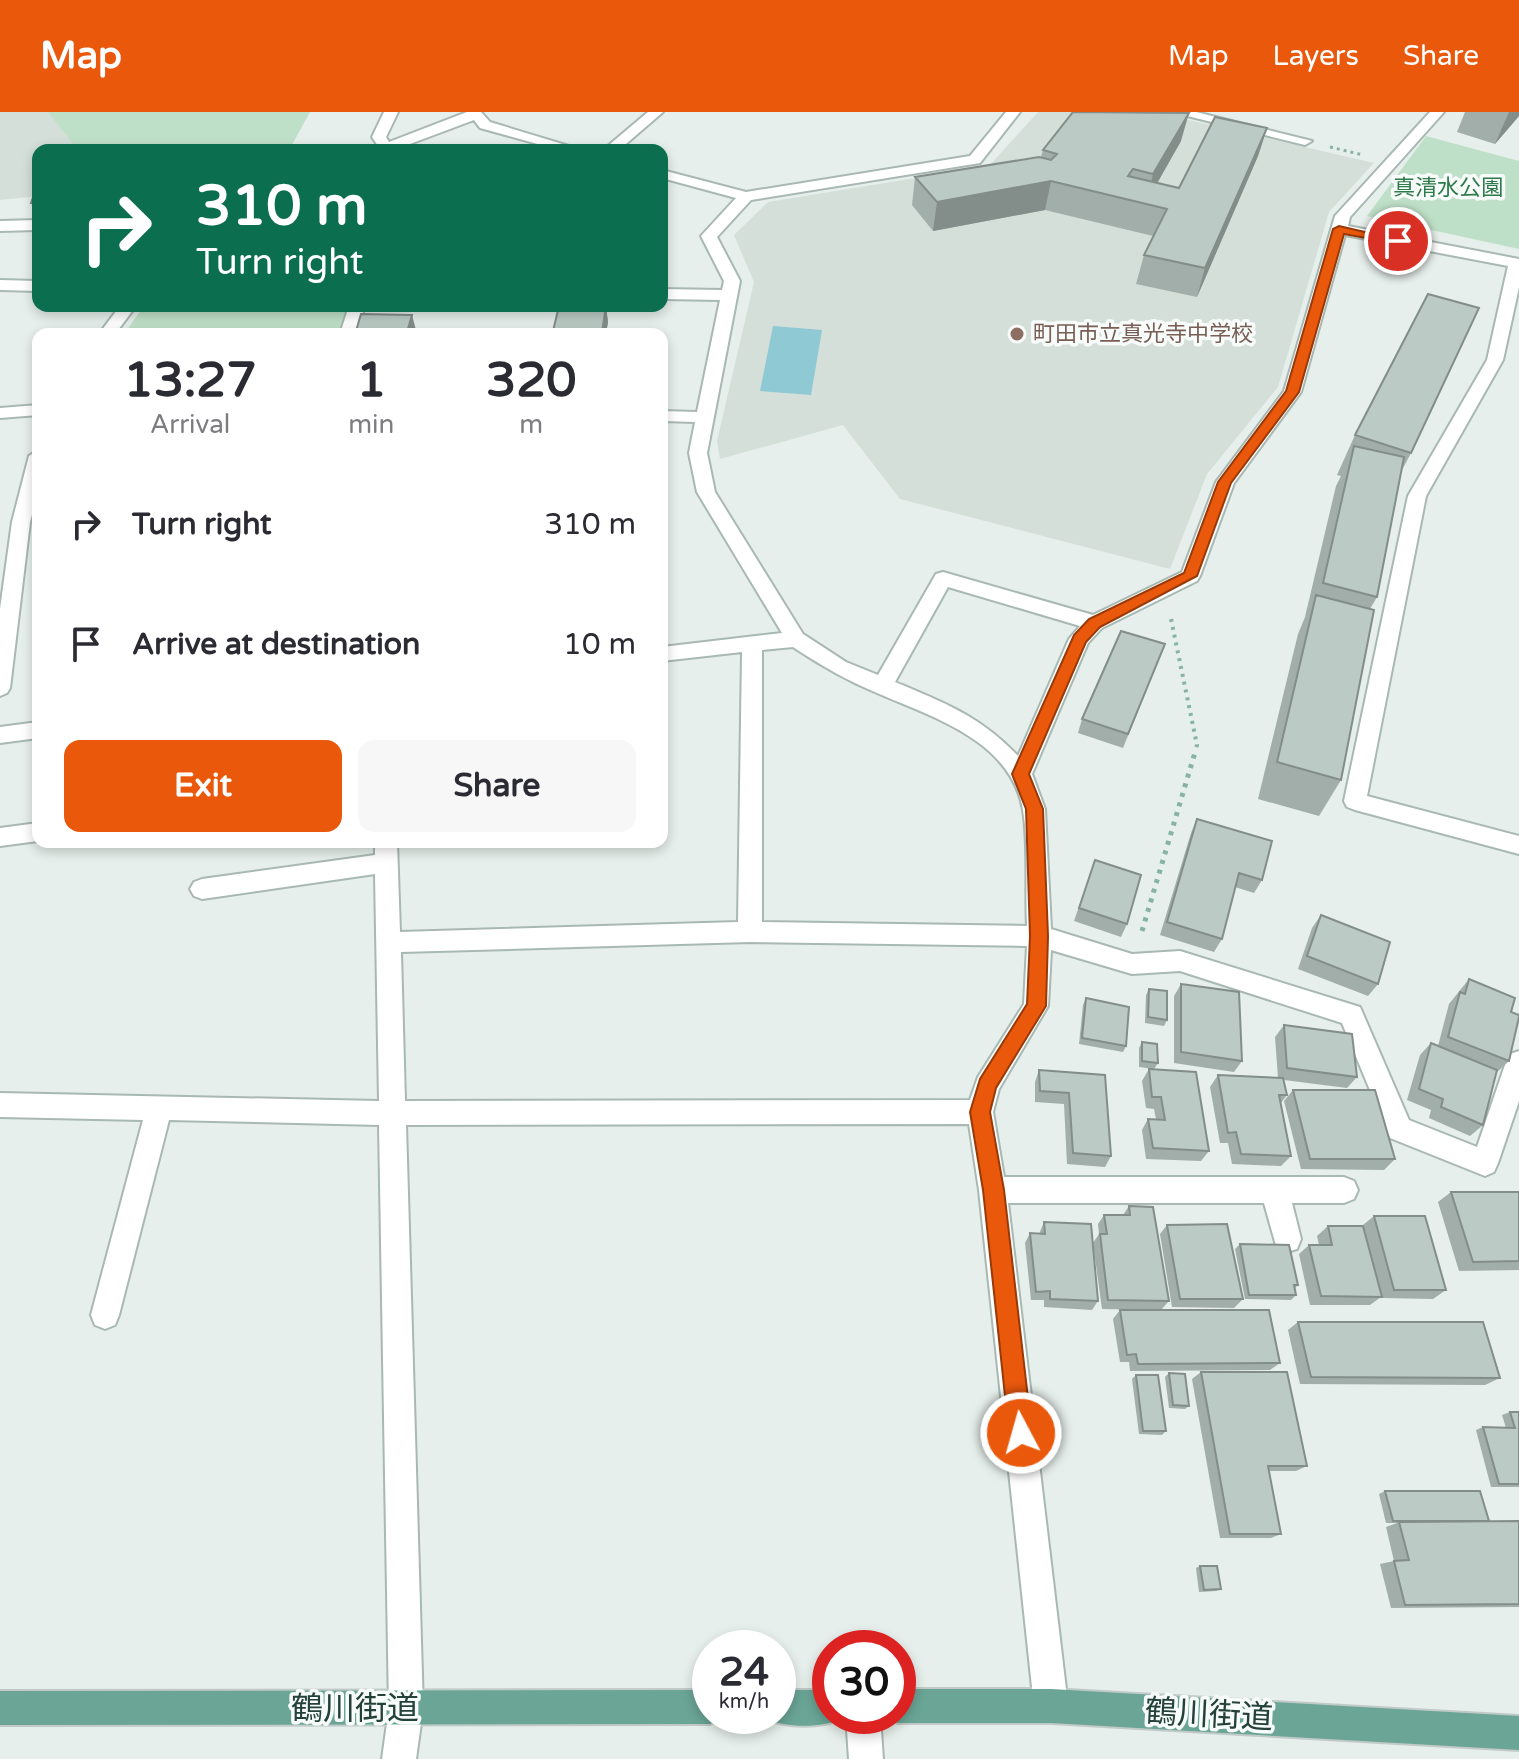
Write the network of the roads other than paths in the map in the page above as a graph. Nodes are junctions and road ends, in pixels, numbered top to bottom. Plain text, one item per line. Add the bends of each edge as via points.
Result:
1 (391, 112) edge
2 (656, 112) edge
3 (1013, 112) edge
4 (1178, 112) edge
5 (1437, 112) edge
6 (474, 114) edge
7 (1220, 116) edge
8 (1305, 141) dead end
9 (382, 144) edge
10 (397, 144) edge
11 (553, 144) edge
12 (617, 144) edge
13 (668, 176) edge
14 (746, 196) junction
15 (32, 225) edge
16 (0, 226) edge
17 (1339, 229) junction
18 (1518, 264) edge
19 (0, 285) edge
20 (32, 286) edge
21 (668, 294) edge
22 (730, 295) junction
23 (32, 410) edge
24 (0, 413) edge
25 (668, 416) edge
26 (703, 417) junction
27 (32, 479) edge
28 (21, 522) junction
29 (0, 524) edge
30 (1095, 623) junction
31 (796, 639) junction
32 (752, 643) junction
33 (668, 653) edge
34 (882, 687) junction
35 (0, 688) edge
36 (32, 731) edge
37 (0, 735) edge
38 (1021, 774) junction
39 (32, 833) edge
40 (0, 837) edge
41 (1519, 845) edge
42 (386, 852) edge
43 (202, 889) dead end
44 (750, 932) junction
45 (1039, 936) junction
46 (389, 942) junction
47 (1519, 1062) edge
48 (0, 1105) edge
49 (159, 1108) junction
50 (980, 1112) junction
51 (392, 1113) junction
52 (993, 1190) junction
53 (1275, 1190) junction
54 (1344, 1190) dead end
55 (1287, 1239) dead end
56 (105, 1315) dead end
57 (916, 1706) edge
58 (1051, 1706) junction
59 (692, 1707) edge
60 (0, 1708) edge
61 (406, 1709) junction
62 (1519, 1733) edge
63 (864, 1734) edge
64 (399, 1759) edge
65 (866, 1759) edge

1 - 9 street via 379,137
2 - 12 street
3 - 14 street via 975,160
4 - 7 street
5 - 17 street via 1343,216
6 - 10 street
6 - 11 street via 485,125
7 - 8 street
13 - 14 street
14 - 22 street via 709,236 732,281
15 - 16 street
17 - 18 street
17 - 30 street via 1292,392 1225,482 1190,576
18 - 41 street via 1495,360 1417,496 1355,801
19 - 20 street
21 - 22 street
22 - 26 street
23 - 24 street
25 - 26 street
26 - 31 street via 698,453 706,492
27 - 28 street
28 - 29 street
28 - 35 street
30 - 34 street via 943,579
30 - 38 street via 1079,639
31 - 32 street
31 - 34 street
32 - 33 street
32 - 44 street
34 - 38 street via 944,711 986,736
36 - 37 street
38 - 45 street via 1034,809
39 - 40 street
42 - 43 street
42 - 46 street
44 - 45 street
44 - 46 street
45 - 47 street via 1132,964 1180,961 1351,1015 1399,1129 1485,1163
45 - 50 street via 1036,1006 987,1085
46 - 51 street
48 - 49 street
49 - 51 street
49 - 56 street
50 - 51 street
50 - 52 street
51 - 61 street
52 - 53 street
52 - 58 street
53 - 54 street
53 - 55 street
57 - 58 main road, 鶴川街道
58 - 62 main road, 鶴川街道
59 - 61 main road, 鶴川街道
60 - 61 main road, 鶴川街道
61 - 64 street
63 - 65 street

